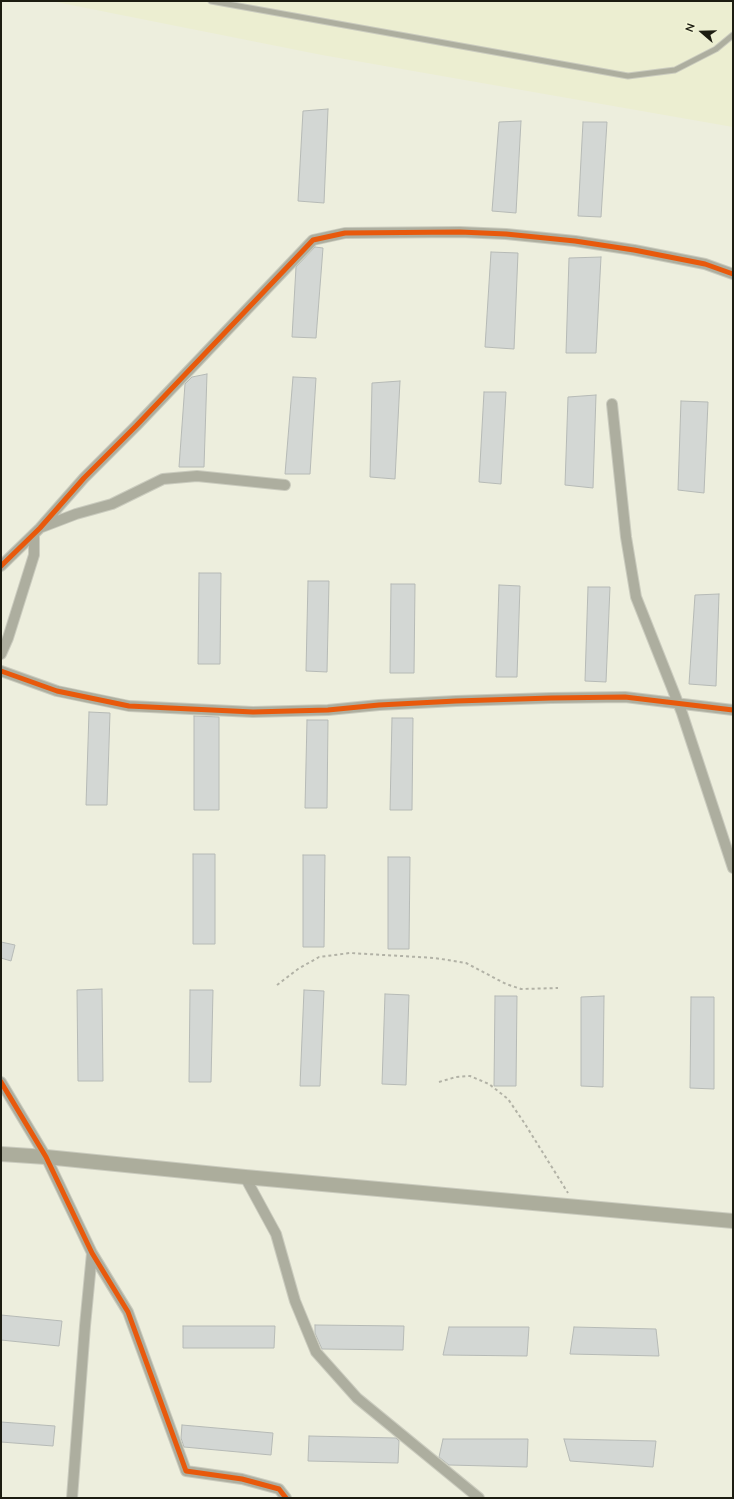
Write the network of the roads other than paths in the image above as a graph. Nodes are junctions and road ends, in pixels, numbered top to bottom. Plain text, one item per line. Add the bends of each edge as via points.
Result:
1 (211, 1) edge
2 (733, 35) edge
3 (733, 274) edge
4 (612, 404) dead end
5 (284, 485) dead end
6 (37, 531) junction
7 (1, 566) edge
8 (1, 654) edge
9 (1, 671) edge
10 (678, 702) junction
11 (733, 710) edge
12 (733, 868) edge
13 (1, 1082) edge
14 (1, 1154) edge
15 (46, 1157) junction
16 (245, 1177) junction
17 (733, 1221) edge
18 (92, 1253) junction
19 (72, 1498) edge
20 (286, 1498) edge
21 (479, 1498) edge

1 - 2 lane via 628,76 675,70 716,49
3 - 6 street via 705,264 634,250 506,234 345,233 313,240 84,478
4 - 10 street via 626,537 636,597
5 - 6 street via 196,476 162,479 112,504 76,514
6 - 7 street
6 - 8 street via 34,555
9 - 10 street via 57,691 129,706 245,712 551,698 624,697
10 - 11 street
10 - 12 street
13 - 15 street
14 - 15 main road
15 - 16 main road
15 - 18 street
16 - 17 main road
16 - 21 street via 276,1234 295,1301 316,1352 357,1398
18 - 19 street
18 - 20 street via 128,1312 186,1471 242,1479 279,1489

